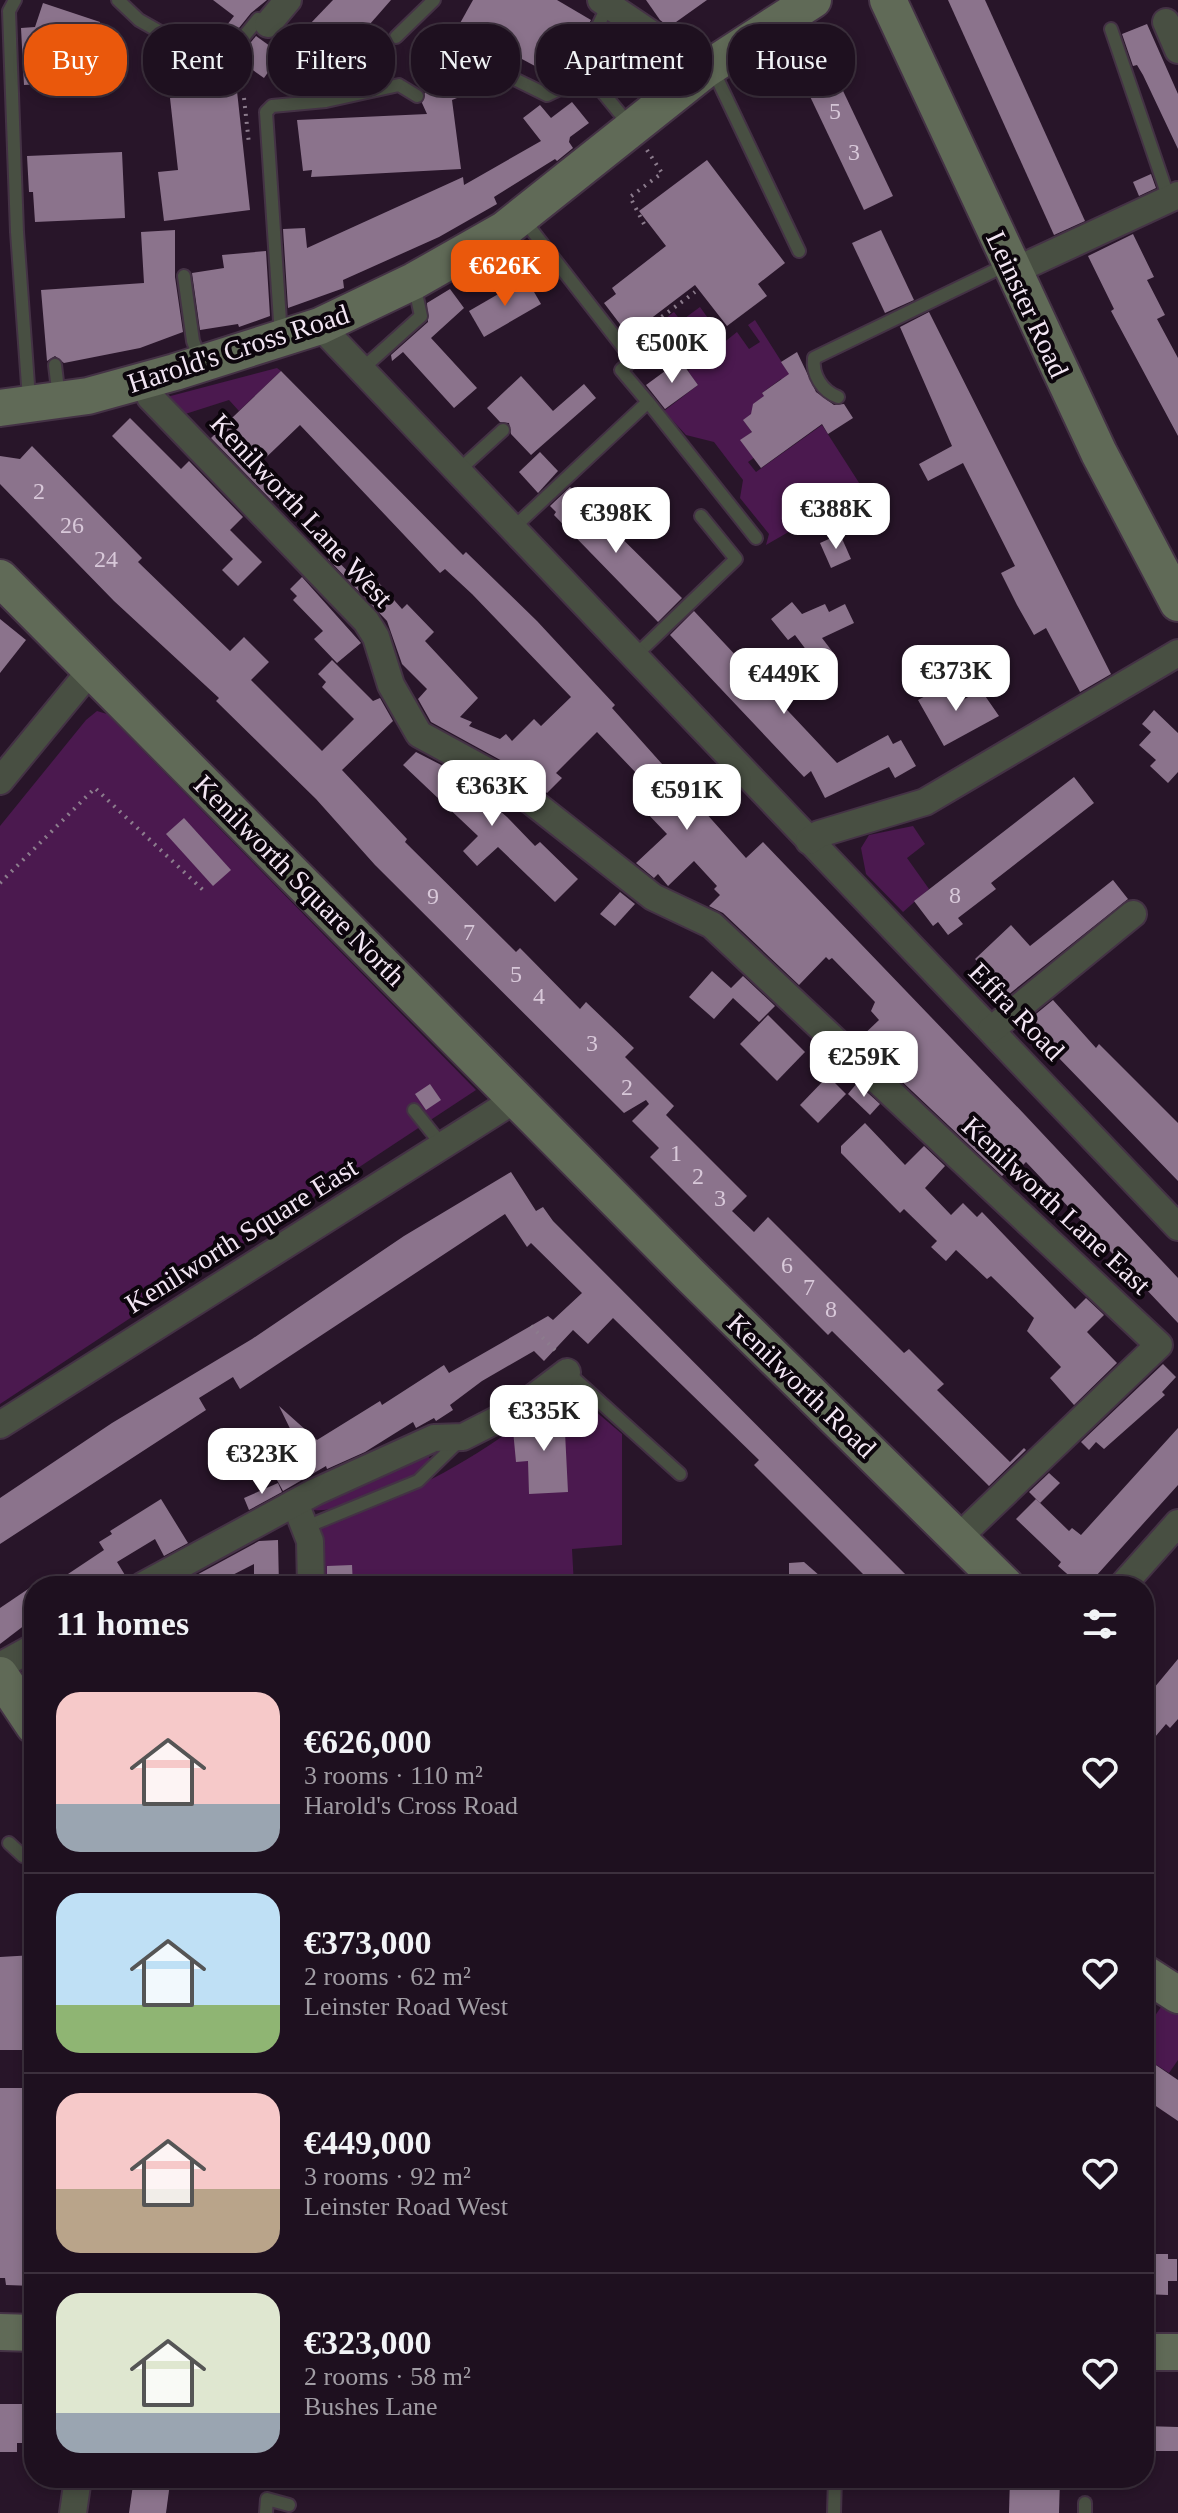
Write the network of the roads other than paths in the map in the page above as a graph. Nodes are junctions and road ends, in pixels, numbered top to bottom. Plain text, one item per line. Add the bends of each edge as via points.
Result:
1 (15, 0) edge
2 (118, 0) edge
3 (288, 0) edge
4 (434, 0) edge
5 (813, 0) edge
6 (888, 0) edge
7 (607, 1) edge
8 (1166, 22) dead end
9 (268, 24) joint
10 (642, 24) edge
11 (1111, 29) dead end
12 (396, 37) dead end
13 (1178, 50) edge
14 (712, 65) edge
15 (712, 76) edge
16 (520, 82) edge
17 (411, 92) edge
18 (606, 96) edge
19 (673, 96) edge
20 (632, 128) junction
21 (1174, 197) edge
22 (521, 217) junction
23 (799, 251) dead end
24 (1010, 268) junction
25 (184, 276) dead end
26 (414, 281) junction
27 (320, 326) junction
28 (281, 339) junction
29 (201, 363) junction
30 (55, 365) dead end
31 (361, 370) junction
32 (144, 381) junction
33 (838, 397) dead end
34 (648, 402) junction
35 (30, 405) edge
36 (503, 430) dead end
37 (458, 472) junction
38 (701, 516) dead end
39 (512, 529) junction
40 (756, 538) dead end
41 (0, 578) edge
42 (1178, 603) edge
43 (1178, 653) edge
44 (634, 657) junction
45 (91, 670) junction
46 (0, 781) edge
47 (809, 841) junction
48 (1133, 914) dead end
49 (700, 918) joint
50 (991, 1030) junction
51 (516, 1099) junction
52 (414, 1110) dead end
53 (442, 1145) junction
54 (598, 1183) joint
55 (1178, 1227) edge
56 (567, 1372) joint
57 (0, 1425) edge
58 (680, 1474) dead end
59 (301, 1515) junction
60 (1175, 1531) edge
61 (958, 1538) junction
62 (164, 1576) edge
63 (310, 1576) edge
64 (996, 1576) edge
65 (1132, 1576) edge
66 (24, 1653) edge
67 (0, 1666) edge
68 (0, 1675) edge
69 (24, 1711) edge
70 (9, 1843) dead end
71 (24, 1856) edge
72 (1154, 1979) edge
73 (1178, 1995) edge
74 (0, 2332) edge
75 (24, 2333) edge
76 (1154, 2352) edge
77 (1178, 2352) edge
78 (77, 2488) edge
79 (835, 2488) edge
80 (289, 2505) dead end
81 (73, 2513) edge
82 (266, 2513) edge
83 (834, 2513) edge

1 - 35 lane via 9,11 17,232
2 - 9 lane via 139,20 220,66 258,19
3 - 9 street
4 - 12 lane
5 - 14 street, Harold's Cross Road
6 - 24 street, Leinster Road
7 - 10 street
7 - 16 lane via 570,84 547,95
8 - 13 street
11 - 21 lane
15 - 23 lane
17 - 28 lane via 399,85 272,106 266,112
18 - 20 lane
19 - 20 street, Harold's Cross Road
20 - 22 street, Harold's Cross Road
21 - 24 street
22 - 26 street, Harold's Cross Road
22 - 34 lane via 633,360 621,370
24 - 33 lane via 814,358 813,369 826,392
24 - 42 street, Leinster Road via 1120,498
25 - 29 lane
26 - 27 street, Harold's Cross Road
26 - 31 lane via 421,316
27 - 28 street, Harold's Cross Road
27 - 31 street, Effra Road
28 - 29 street, Harold's Cross Road
29 - 32 street, Harold's Cross Road
30 - 35 lane
31 - 37 street, Effra Road
32 - 35 street, Harold's Cross Road
32 - 49 street, Kenilworth Lane West via 150,397 366,621 391,685 419,734 507,782 653,897
34 - 39 lane
34 - 40 lane
36 - 37 lane
37 - 39 street, Effra Road
38 - 44 lane via 736,559
39 - 44 street, Effra Road
41 - 45 street, Kenilworth Square North
43 - 47 street via 925,802
44 - 47 street, Effra Road
45 - 46 street
45 - 51 street, Kenilworth Square North
47 - 50 street, Effra Road
48 - 50 street
49 - 61 street, Kenilworth Lane East via 1159,1345
50 - 55 street, Effra Road
51 - 53 street, Kenilworth Square East
51 - 54 street, Kenilworth Square North
52 - 53 lane
53 - 57 street, Kenilworth Square East
54 - 61 street, Kenilworth Road
56 - 58 lane
56 - 59 street via 518,1409 463,1437 434,1438
59 - 62 street
59 - 63 street
60 - 65 street
61 - 64 street, Kenilworth Road
66 - 67 street
68 - 69 street
70 - 71 lane
72 - 73 street
74 - 75 street
76 - 77 street
78 - 81 street
79 - 83 lane
80 - 82 lane via 267,2499

